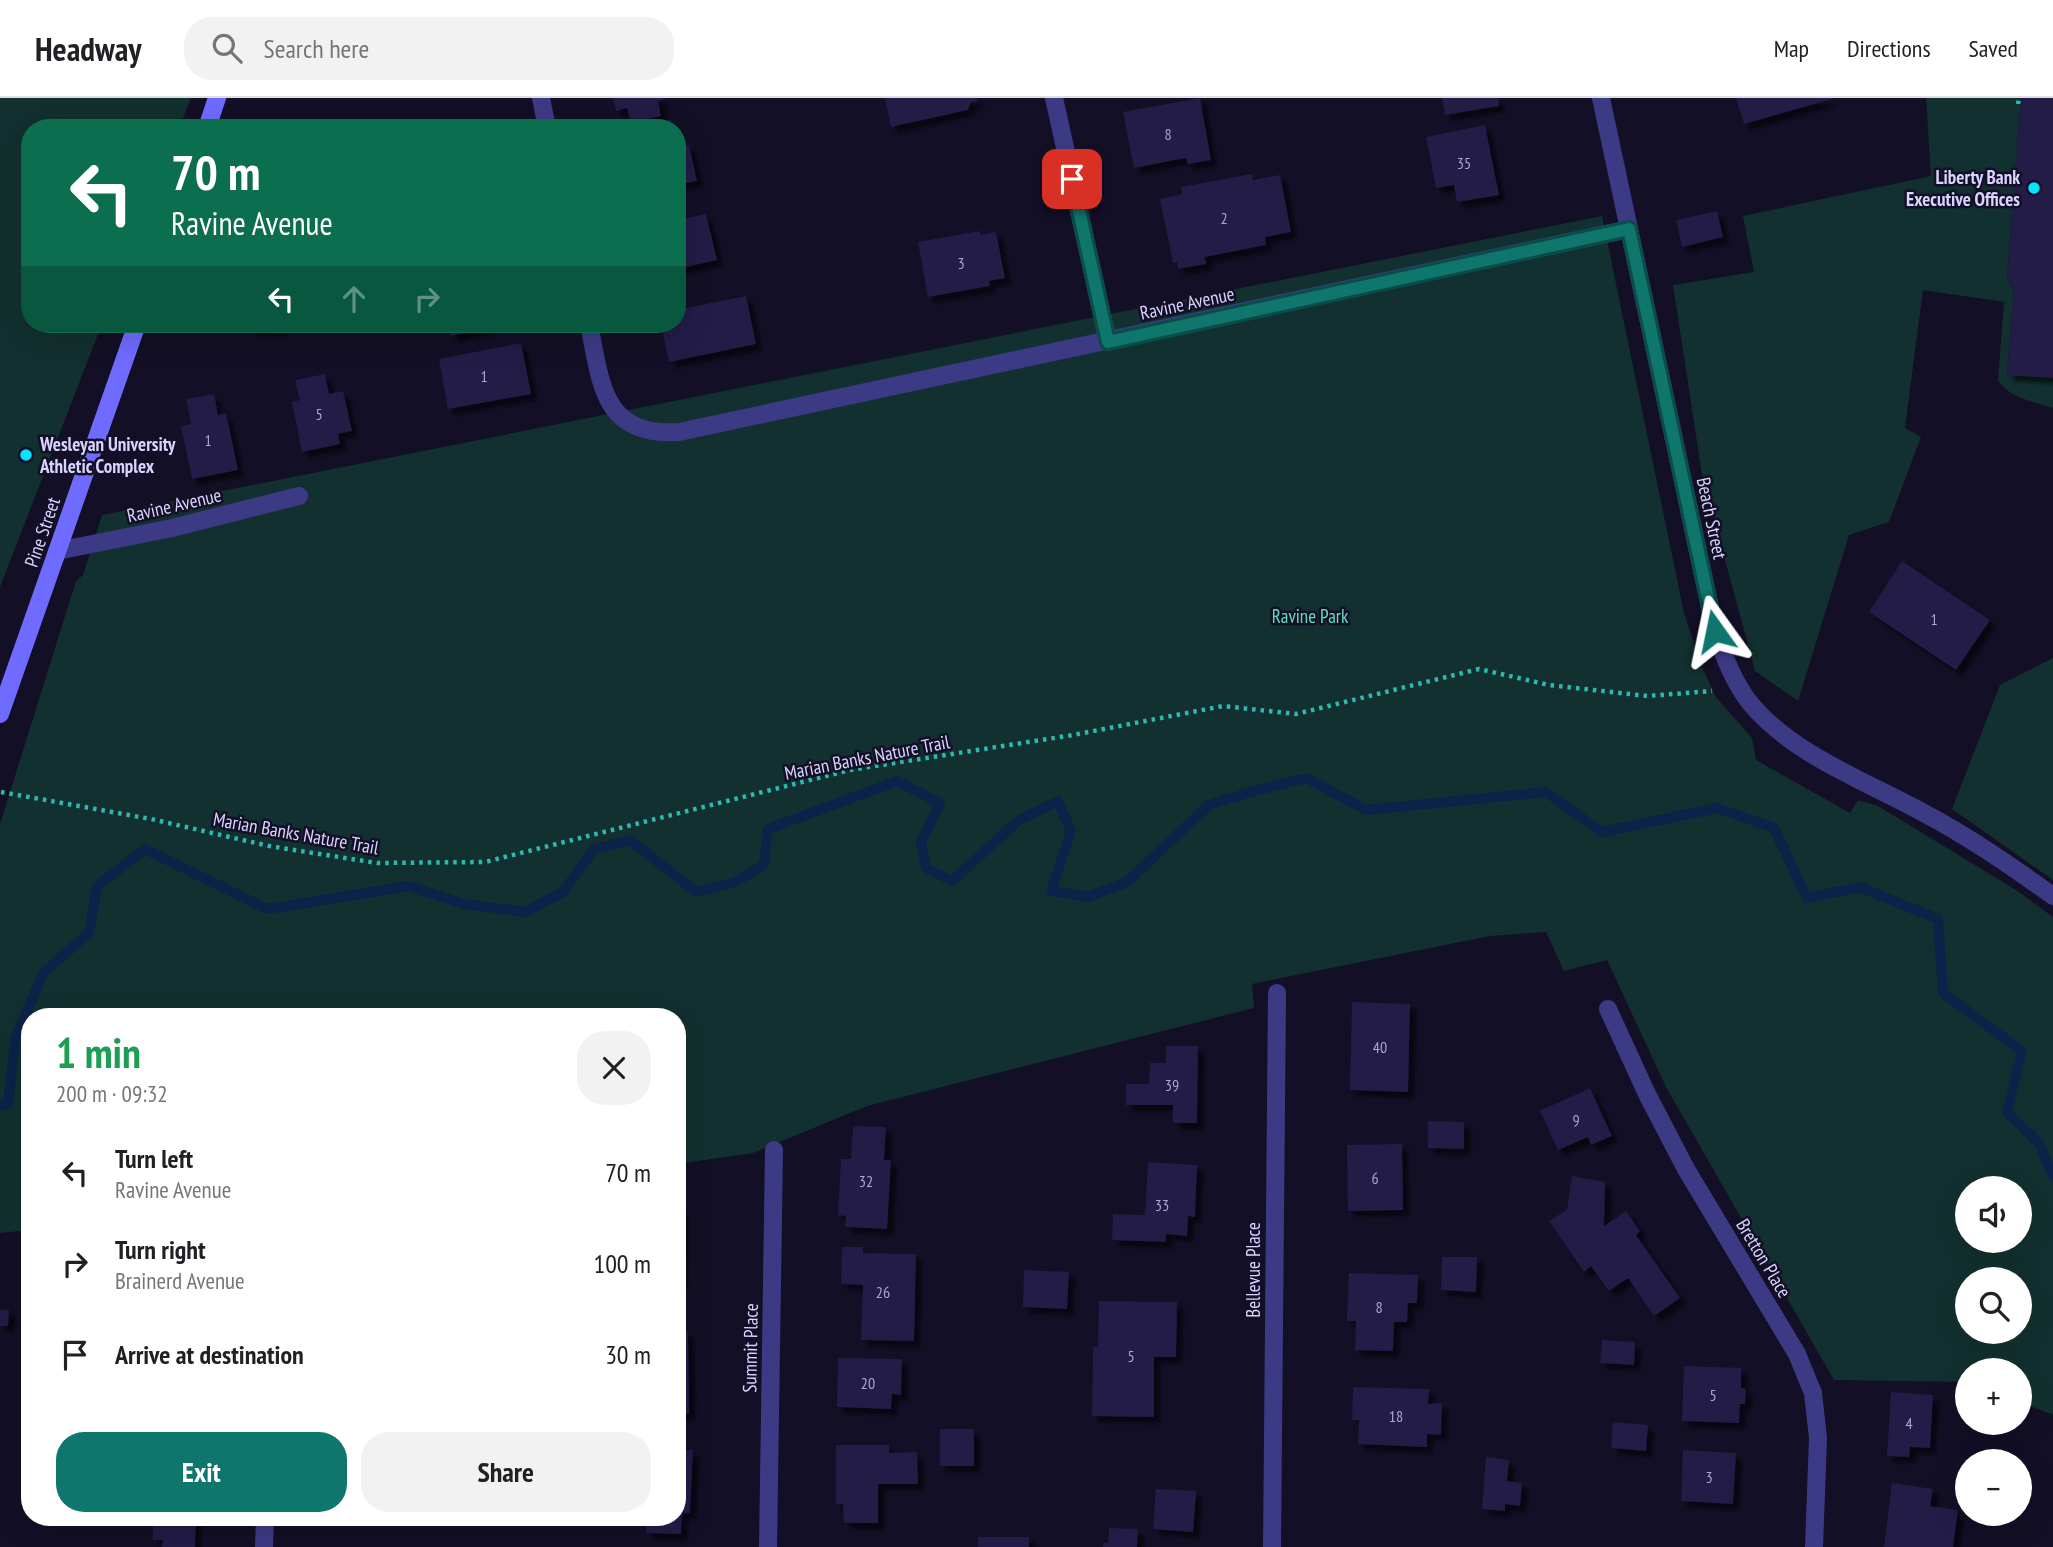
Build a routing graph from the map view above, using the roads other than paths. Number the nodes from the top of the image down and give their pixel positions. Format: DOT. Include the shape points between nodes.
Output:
graph roads {
  1 [pos="217,98"];
  2 [pos="541,98"];
  3 [pos="1054,98"];
  4 [pos="1601,98"];
  5 [pos="209,119"];
  6 [pos="545,119"];
  7 [pos="1629,229"];
  8 [pos="134,333"];
  9 [pos="591,333"];
  10 [pos="1108,342"];
  11 [pos="299,496"];
  12 [pos="57,551"];
  13 [pos="0,714"];
  14 [pos="2053,896"];
  15 [pos="1277,993"];
  16 [pos="1608,1009"];
  17 [pos="774,1150"];
  18 [pos="265,1526"];
  19 [pos="264,1547"];
  20 [pos="768,1547"];
  21 [pos="1272,1547"];
  22 [pos="1814,1547"];
  1 -- 5 [label="street"];
  2 -- 6 [label="street"];
  3 -- 10 [label="street"];
  4 -- 7 [label="street, Beach Street"];
  7 -- 10 [label="street, Ravine Avenue"];
  7 -- 14 [label="street, Beach Street" via="1715,631 1749,702 1776,729 1807,750 2000,858"];
  8 -- 12 [label="street, Pine Street"];
  9 -- 10 [label="street, Ravine Avenue" via="601,383 611,406 631,426 656,433 679,432"];
  11 -- 12 [label="street, Ravine Avenue"];
  12 -- 13 [label="street, Pine Street"];
  15 -- 21 [label="street, Bellevue Place"];
  16 -- 22 [label="street, Bretton Place" via="1686,1169 1797,1354 1813,1392 1818,1438"];
  17 -- 20 [label="street, Summit Place"];
  18 -- 19 [label="street"];
}
